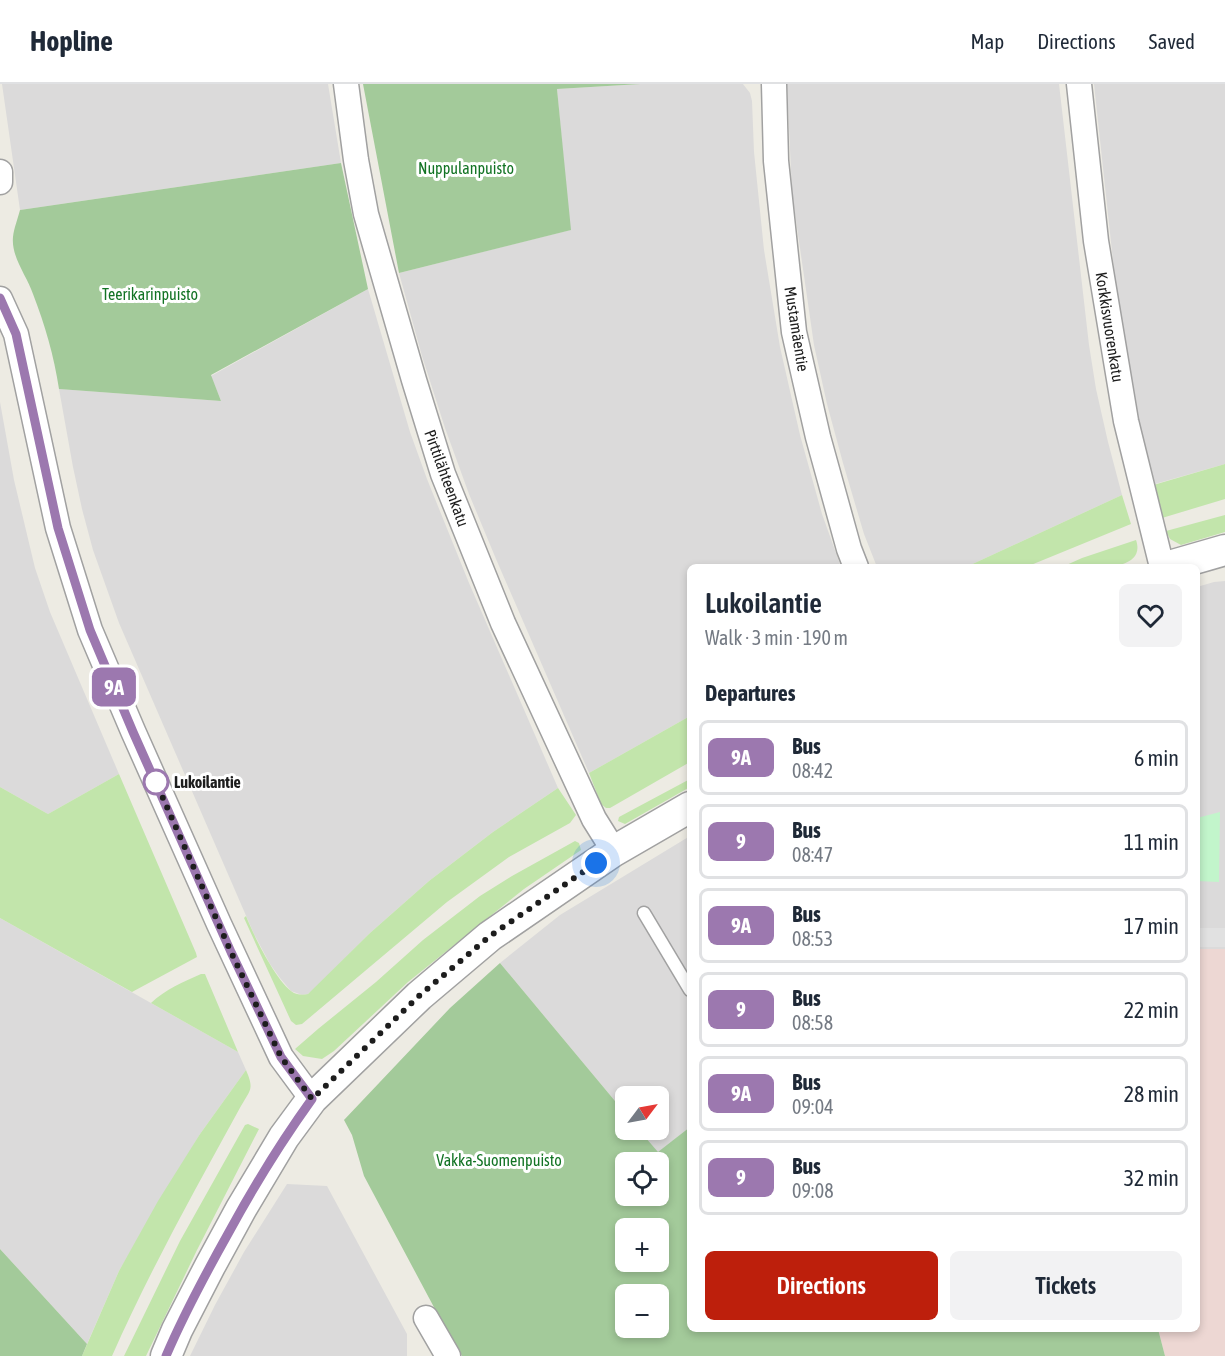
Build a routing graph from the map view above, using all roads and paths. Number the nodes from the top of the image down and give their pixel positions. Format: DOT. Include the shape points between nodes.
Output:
graph roads {
  1 [pos="346,84"];
  2 [pos="774,84"];
  3 [pos="1079,84"];
  4 [pos="0,172"];
  5 [pos="0,182"];
  6 [pos="0,298"];
  7 [pos="1225,550"];
  8 [pos="855,564"];
  9 [pos="1163,564"];
  10 [pos="1175,564"];
  11 [pos="687,809"];
  12 [pos="614,850"];
  13 [pos="644,913"];
  14 [pos="687,985"];
  15 [pos="312,1099"];
  16 [pos="426,1318"];
  17 [pos="166,1356"];
  18 [pos="448,1356"];
  1 -- 12 [label="street, Pirttilähteenkatu" via="366,214 443,474 503,623 594,819"];
  2 -- 8 [label="street, Mustamäentie" via="776,160 794,332 818,437"];
  3 -- 9 [label="street, Korkkisvuorenkatu" via="1096,241 1126,421"];
  4 -- 5 [label="street"];
  6 -- 15 [label="street" via="16,334 58,528 90,630 231,952 281,1057"];
  7 -- 10 [label="street"];
  11 -- 12 [label="street"];
  12 -- 15 [label="street" via="490,936 419,996"];
  13 -- 14 [label="lane"];
  15 -- 17 [label="street" via="241,1209"];
  16 -- 18 [label="street"];
}
